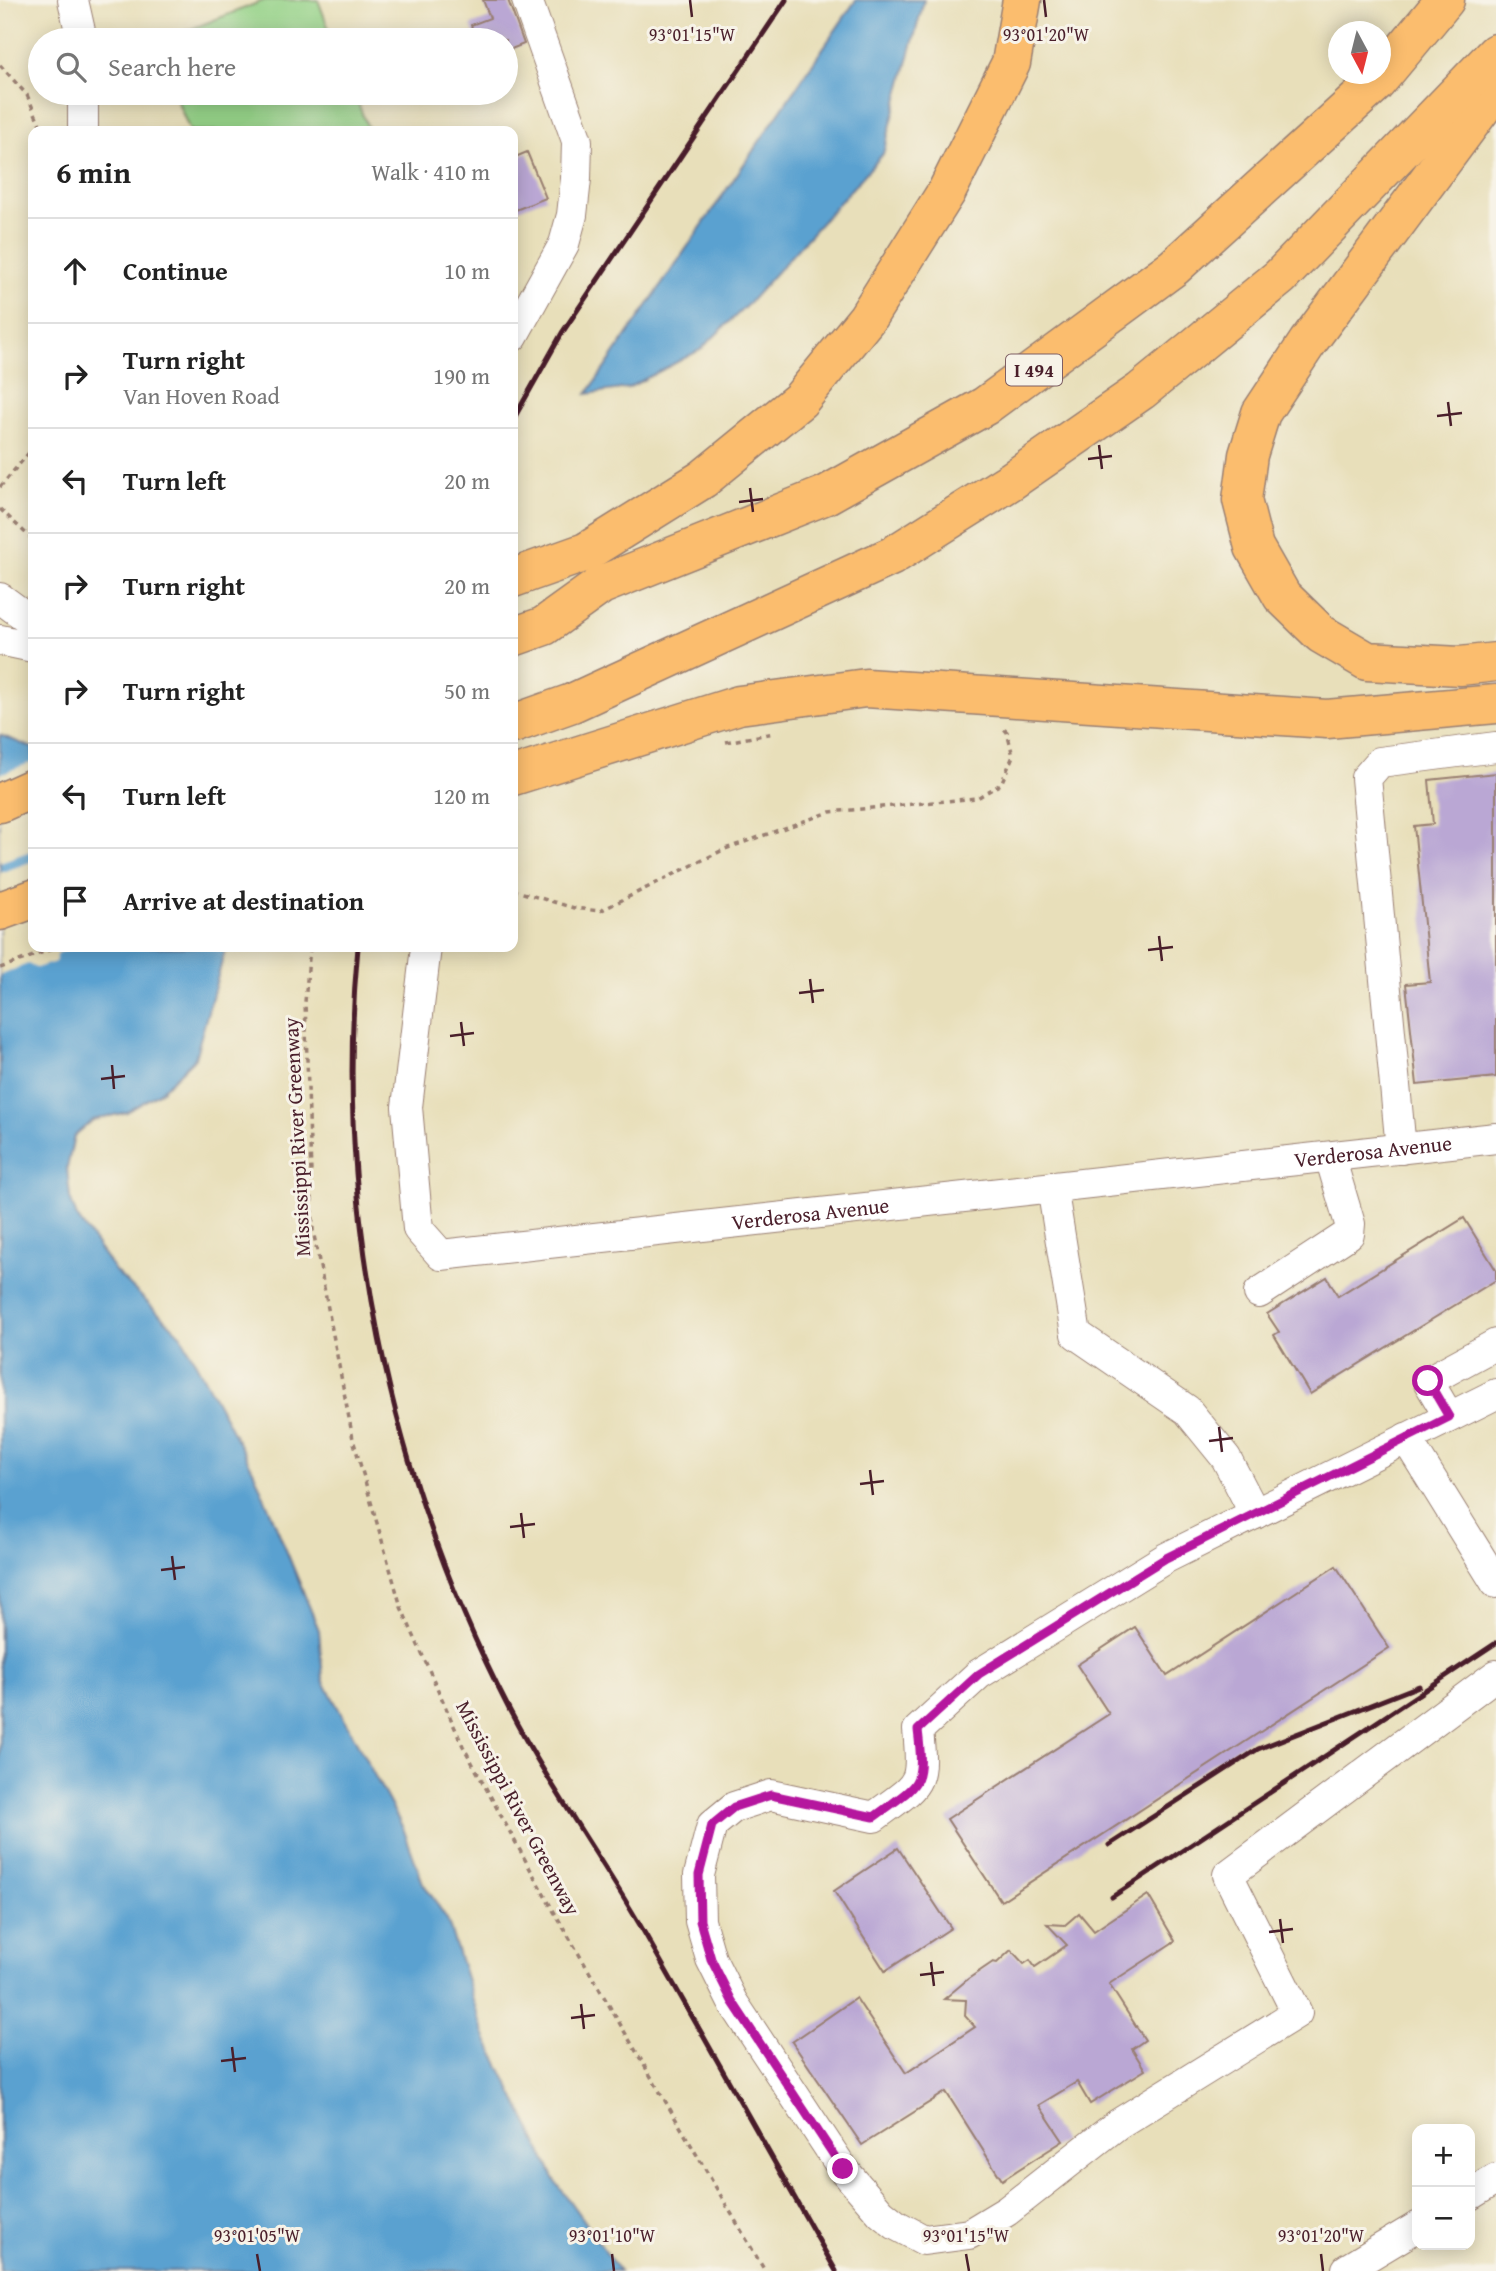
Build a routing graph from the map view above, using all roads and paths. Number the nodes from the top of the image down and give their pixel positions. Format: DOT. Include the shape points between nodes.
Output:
graph roads {
  1 [pos="73,0"];
  2 [pos="527,0"];
  3 [pos="1022,0"];
  4 [pos="1445,0"];
  5 [pos="79,28"];
  6 [pos="1496,53"];
  7 [pos="0,65"];
  8 [pos="1496,89"];
  9 [pos="28,97"];
  10 [pos="31,105"];
  11 [pos="83,105"];
  12 [pos="41,126"];
  13 [pos="83,126"];
  14 [pos="518,327"];
  15 [pos="28,454"];
  16 [pos="0,487"];
  17 [pos="0,509"];
  18 [pos="28,535"];
  19 [pos="518,575"];
  20 [pos="0,598"];
  21 [pos="28,618"];
  22 [pos="528,632"];
  23 [pos="0,640"];
  24 [pos="28,646"];
  25 [pos="1496,662"];
  26 [pos="1496,704"];
  27 [pos="518,722"];
  28 [pos="997,723"];
  29 [pos="782,731"];
  30 [pos="716,744"];
  31 [pos="1496,747"];
  32 [pos="518,775"];
  33 [pos="28,790"];
  34 [pos="0,803"];
  35 [pos="28,813"];
  36 [pos="0,823"];
  37 [pos="518,891"];
  38 [pos="28,901"];
  39 [pos="0,911"];
  40 [pos="28,919"];
  41 [pos="0,927"];
  42 [pos="44,952"];
  43 [pos="310,952"];
  44 [pos="425,952"];
  45 [pos="0,968"];
  46 [pos="1496,1138"];
  47 [pos="1401,1149"];
  48 [pos="1330,1157"];
  49 [pos="1052,1187"];
  50 [pos="1259,1293"];
  51 [pos="1496,1344"];
  52 [pos="1496,1394"];
  53 [pos="1449,1417"];
  54 [pos="1406,1438"];
  55 [pos="1255,1514"];
  56 [pos="1496,1583"];
  57 [pos="1496,1675"];
  58 [pos="1496,2179"];
  59 [pos="1475,2192"];
  60 [pos="1412,2230"];
  61 [pos="1348,2269"];
  62 [pos="765,2271"];
  1 -- 5 [label="street"];
  2 -- 14 [label="street" via="577,141 576,179 564,244"];
  3 -- 19 [label="highway" via="1011,63 947,191 867,318 800,400 703,479 586,552"];
  4 -- 22 [label="highway, I 494" via="1376,83 1174,267 985,406 826,495 601,585"];
  6 -- 27 [label="highway" via="1280,277 1141,391 1011,481 892,556 572,703"];
  7 -- 9 [label="path"];
  8 -- 25 [label="highway" via="1308,342 1261,413 1248,455 1242,500 1254,547 1282,596 1321,634 1367,661 1460,666"];
  10 -- 12 [label="path"];
  11 -- 13 [label="street"];
  15 -- 16 [label="path"];
  17 -- 18 [label="path"];
  20 -- 21 [label="street"];
  23 -- 24 [label="street"];
  26 -- 32 [label="highway" via="1327,719 866,688 739,705"];
  28 -- 37 [label="path" via="1007,732 1013,756 1000,784 977,798 830,812 725,849 600,911"];
  29 -- 30 [label="path"];
  31 -- 47 [label="street" via="1380,762 1366,778"];
  33 -- 34 [label="highway"];
  35 -- 36 [label="highway"];
  38 -- 39 [label="highway"];
  40 -- 41 [label="highway"];
  42 -- 45 [label="path"];
  43 -- 62 [label="path, Mississippi River Greenway" via="305,1002 313,1230 353,1439 401,1606 463,1746 546,1898"];
  44 -- 49 [label="street, Verderosa Avenue" via="407,1107 418,1229 441,1255"];
  46 -- 47 [label="street, Verderosa Avenue"];
  47 -- 48 [label="street, Verderosa Avenue"];
  48 -- 49 [label="street, Verderosa Avenue"];
  48 -- 50 [label="street" via="1349,1234"];
  49 -- 55 [label="street" via="1076,1334 1187,1410 1226,1458"];
  51 -- 53 [label="street" via="1428,1381"];
  52 -- 53 [label="street"];
  53 -- 54 [label="street"];
  54 -- 55 [label="street"];
  54 -- 56 [label="street"];
  55 -- 57 [label="street" via="1166,1558 979,1674 918,1730 922,1768 918,1784 874,1817 771,1795 734,1807 712,1825 699,1875 700,1921 711,1959 732,2001 843,2169 896,2225 924,2240 969,2234 1007,2211 1118,2124 1297,2012 1228,1875"];
  58 -- 59 [label="street"];
  60 -- 61 [label="street"];
}
